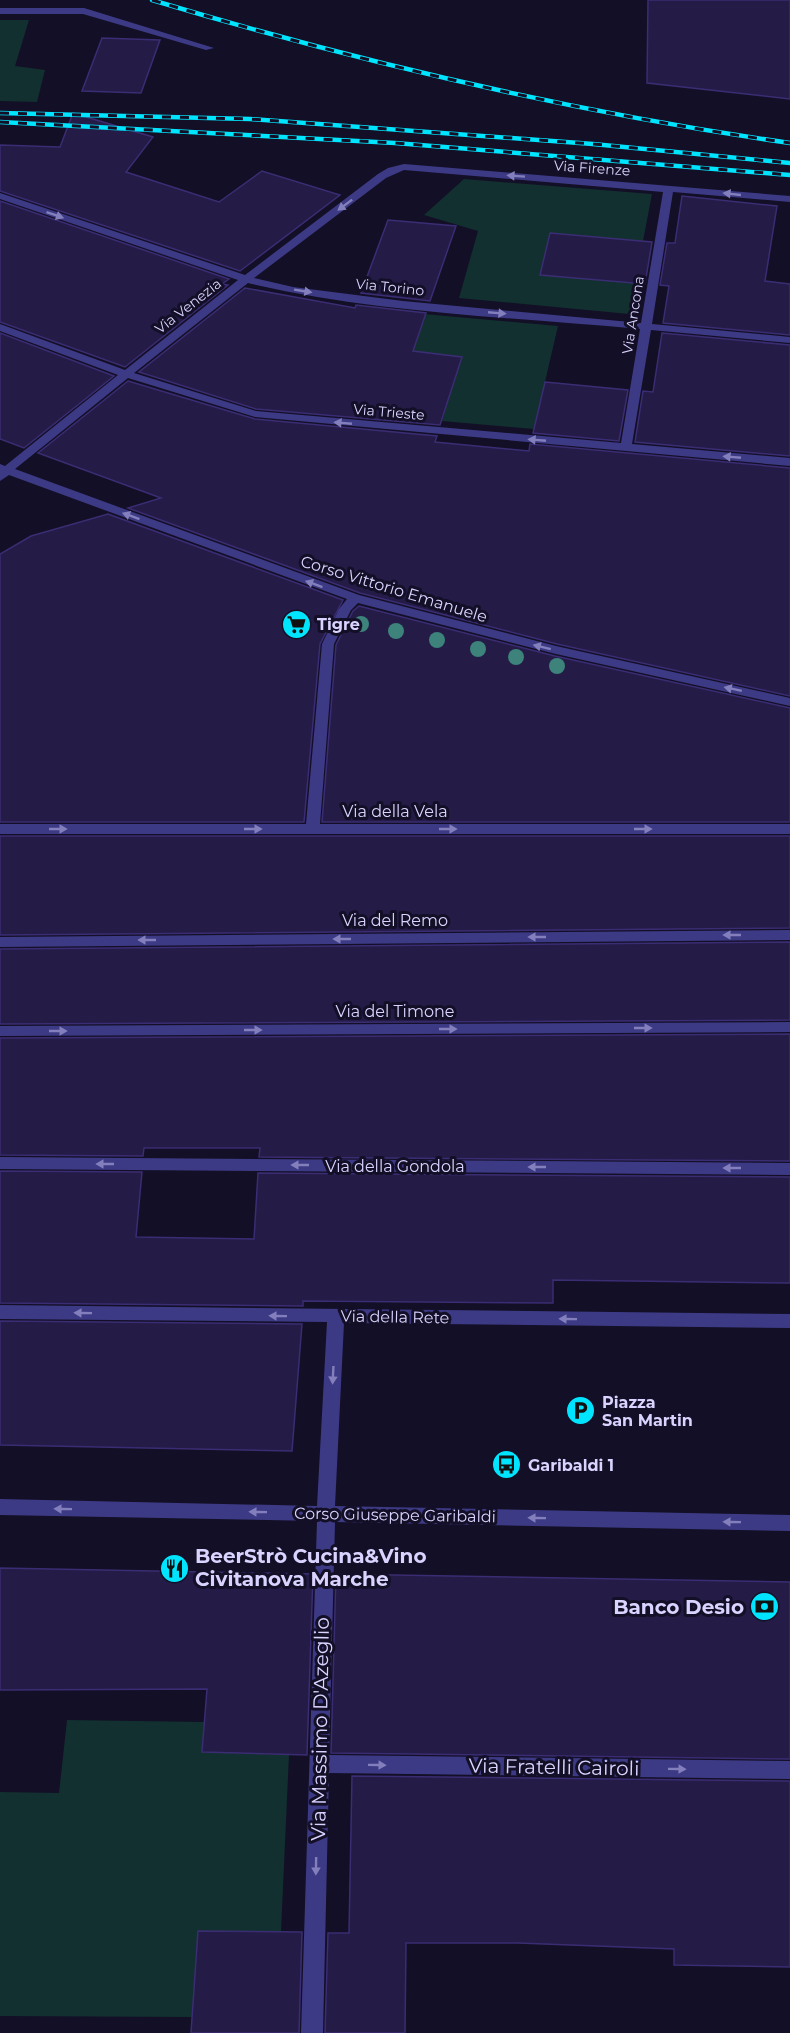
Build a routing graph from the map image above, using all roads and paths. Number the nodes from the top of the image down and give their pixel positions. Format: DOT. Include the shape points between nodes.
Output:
graph roads {
  1 [pos="0,11"];
  2 [pos="209,48"];
  3 [pos="392,170"];
  4 [pos="669,188"];
  5 [pos="0,196"];
  6 [pos="790,199"];
  7 [pos="246,279"];
  8 [pos="0,327"];
  9 [pos="646,327"];
  10 [pos="790,340"];
  11 [pos="126,374"];
  12 [pos="626,448"];
  13 [pos="790,462"];
  14 [pos="2,472"];
  15 [pos="355,598"];
  16 [pos="790,702"];
  17 [pos="0,829"];
  18 [pos="313,829"];
  19 [pos="790,829"];
  20 [pos="790,935"];
  21 [pos="0,942"];
  22 [pos="790,1027"];
  23 [pos="0,1031"];
  24 [pos="0,1163"];
  25 [pos="790,1168"];
  26 [pos="0,1312"];
  27 [pos="336,1316"];
  28 [pos="790,1321"];
  29 [pos="0,1508"];
  30 [pos="326,1514"];
  31 [pos="790,1523"];
  32 [pos="319,1764"];
  33 [pos="790,1770"];
  34 [pos="312,2033"];
  1 -- 2 [label="street" via="84,11"];
  4 -- 3 [label="street, Via Firenze, one-way" via="404,167"];
  3 -- 7 [label="street, Via Venezia, one-way"];
  6 -- 4 [label="street, Via Firenze, one-way"];
  4 -- 9 [label="street, Via Ancona"];
  5 -- 7 [label="street, Via Torino, one-way"];
  7 -- 9 [label="street, Via Torino, one-way" via="343,297"];
  7 -- 11 [label="street, Via Venezia"];
  8 -- 11 [label="street, Via Trieste"];
  9 -- 10 [label="street, Via Torino"];
  9 -- 12 [label="street, Via Ancona"];
  12 -- 11 [label="street, Via Trieste, one-way" via="270,417"];
  11 -- 14 [label="street, Via Venezia"];
  13 -- 12 [label="street, Via Trieste, one-way"];
  15 -- 14 [label="street, Corso Vittorio Emanuele, one-way"];
  16 -- 15 [label="street, Corso Vittorio Emanuele, one-way" via="556,650"];
  15 -- 18 [label="street" via="345,609 328,644"];
  17 -- 18 [label="street, Via della Vela, one-way"];
  18 -- 19 [label="street, Via della Vela, one-way"];
  20 -- 21 [label="street, Via del Remo, one-way"];
  23 -- 22 [label="street, Via del Timone, one-way"];
  25 -- 24 [label="street, Via della Gondola, one-way"];
  27 -- 26 [label="street, Via della Rete, one-way"];
  28 -- 27 [label="street, Via della Rete, one-way"];
  27 -- 30 [label="street, Via Massimo D'Azeglio, one-way"];
  30 -- 29 [label="street, Corso Giuseppe Garibaldi, one-way"];
  31 -- 30 [label="street, Corso Giuseppe Garibaldi, one-way"];
  30 -- 32 [label="street, Via Massimo D'Azeglio"];
  32 -- 33 [label="street, Via Fratelli Cairoli, one-way"];
  32 -- 34 [label="street, Via Massimo D'Azeglio, one-way"];
}
